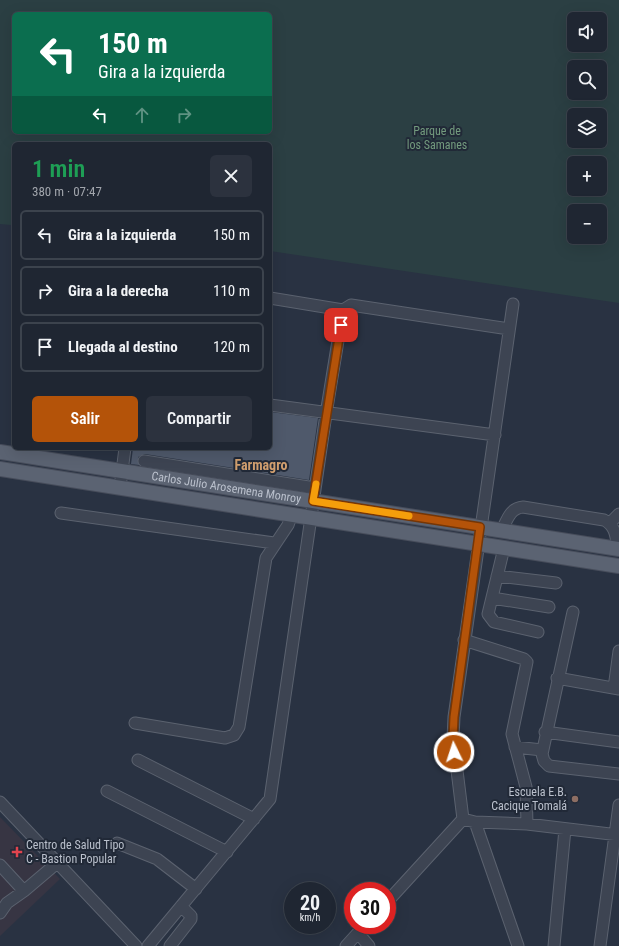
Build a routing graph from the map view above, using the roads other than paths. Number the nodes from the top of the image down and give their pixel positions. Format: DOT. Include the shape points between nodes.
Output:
graph roads {
  1 [pos="272,298"];
  2 [pos="513,304"];
  3 [pos="343,310"];
  4 [pos="509,329"];
  5 [pos="272,405"];
  6 [pos="326,414"];
  7 [pos="495,435"];
  8 [pos="125,450"];
  9 [pos="0,452"];
  10 [pos="144,461"];
  11 [pos="0,469"];
  12 [pos="122,471"];
  13 [pos="120,487"];
  14 [pos="314,495"];
  15 [pos="61,513"];
  16 [pos="292,514"];
  17 [pos="619,514"];
  18 [pos="311,517"];
  19 [pos="610,523"];
  20 [pos="480,527"];
  21 [pos="502,530"];
  22 [pos="274,543"];
  23 [pos="478,544"];
  24 [pos="504,548"];
  25 [pos="619,549"];
  26 [pos="619,566"];
  27 [pos="497,576"];
  28 [pos="556,583"];
  29 [pos="492,598"];
  30 [pos="549,607"];
  31 [pos="573,612"];
  32 [pos="538,632"];
  33 [pos="464,640"];
  34 [pos="619,650"];
  35 [pos="557,678"];
  36 [pos="616,689"];
  37 [pos="135,723"];
  38 [pos="545,732"];
  39 [pos="619,742"];
  40 [pos="515,747"];
  41 [pos="542,750"];
  42 [pos="138,760"];
  43 [pos="619,774"];
  44 [pos="107,791"];
  45 [pos="0,802"];
  46 [pos="619,805"];
  47 [pos="254,819"];
  48 [pos="463,819"];
  49 [pos="475,822"];
  50 [pos="528,824"];
  51 [pos="565,829"];
  52 [pos="618,835"];
  53 [pos="117,843"];
  54 [pos="227,852"];
  55 [pos="56,863"];
  56 [pos="0,865"];
  57 [pos="196,890"];
  58 [pos="24,891"];
  59 [pos="396,892"];
  60 [pos="181,906"];
  61 [pos="0,913"];
  62 [pos="357,934"];
  63 [pos="364,934"];
  64 [pos="132,945"];
  65 [pos="148,946"];
  66 [pos="170,946"];
  67 [pos="346,946"];
  68 [pos="369,946"];
  69 [pos="518,946"];
  70 [pos="554,946"];
  71 [pos="600,946"];
  1 -- 3 [label="street"];
  2 -- 4 [label="street"];
  3 -- 4 [label="street" via="351,306"];
  3 -- 6 [label="street"];
  4 -- 7 [label="street"];
  5 -- 6 [label="street"];
  6 -- 7 [label="street"];
  6 -- 14 [label="street"];
  7 -- 20 [label="street"];
  8 -- 12 [label="street"];
  9 -- 12 [label="main road, Carlos Julio Arosemena Monroy"];
  10 -- 14 [label="street"];
  11 -- 13 [label="main road, Carlos Julio Arosemena Monroy"];
  12 -- 13 [label="street"];
  12 -- 14 [label="main road, Carlos Julio Arosemena Monroy"];
  13 -- 16 [label="main road, Carlos Julio Arosemena Monroy"];
  14 -- 18 [label="street"];
  14 -- 20 [label="main road, Carlos Julio Arosemena Monroy"];
  15 -- 22 [label="street"];
  16 -- 18 [label="main road, Carlos Julio Arosemena Monroy"];
  16 -- 22 [label="street" via="288,525"];
  17 -- 19 [label="street"];
  18 -- 23 [label="main road, Carlos Julio Arosemena Monroy"];
  18 -- 47 [label="street" via="270,799"];
  19 -- 21 [label="street" via="517,507 512,511"];
  19 -- 25 [label="street" via="614,528"];
  20 -- 21 [label="main road, Carlos Julio Arosemena Monroy"];
  20 -- 23 [label="street"];
  21 -- 25 [label="main road, Carlos Julio Arosemena Monroy"];
  22 -- 37 [label="street" via="266,558 239,727 234,735 225,738"];
  23 -- 24 [label="main road, Carlos Julio Arosemena Monroy"];
  23 -- 33 [label="street"];
  24 -- 26 [label="main road, Carlos Julio Arosemena Monroy"];
  24 -- 27 [label="street"];
  27 -- 28 [label="street"];
  27 -- 29 [label="street"];
  29 -- 30 [label="street"];
  29 -- 32 [label="street" via="488,614 494,622"];
  31 -- 35 [label="street"];
  33 -- 40 [label="street" via="526,660 512,734"];
  33 -- 48 [label="street" via="453,738"];
  34 -- 36 [label="street"];
  35 -- 36 [label="street"];
  35 -- 38 [label="street"];
  38 -- 39 [label="street"];
  38 -- 41 [label="street"];
  40 -- 41 [label="street"];
  40 -- 50 [label="street" via="526,787"];
  41 -- 43 [label="street" via="544,761 550,766"];
  42 -- 47 [label="street"];
  44 -- 54 [label="street"];
  45 -- 55 [label="street"];
  46 -- 52 [label="street"];
  47 -- 54 [label="street"];
  48 -- 49 [label="street"];
  48 -- 59 [label="street"];
  49 -- 50 [label="street"];
  49 -- 69 [label="street"];
  50 -- 51 [label="street"];
  51 -- 52 [label="street"];
  51 -- 70 [label="street"];
  52 -- 71 [label="street"];
  53 -- 57 [label="street" via="157,859"];
  54 -- 57 [label="street"];
  55 -- 58 [label="street"];
  55 -- 64 [label="street"];
  56 -- 58 [label="street"];
  57 -- 60 [label="street"];
  58 -- 61 [label="street" via="7,903"];
  60 -- 65 [label="street"];
  60 -- 66 [label="street" via="191,919"];
  62 -- 67 [label="street"];
  63 -- 68 [label="street"];
}
